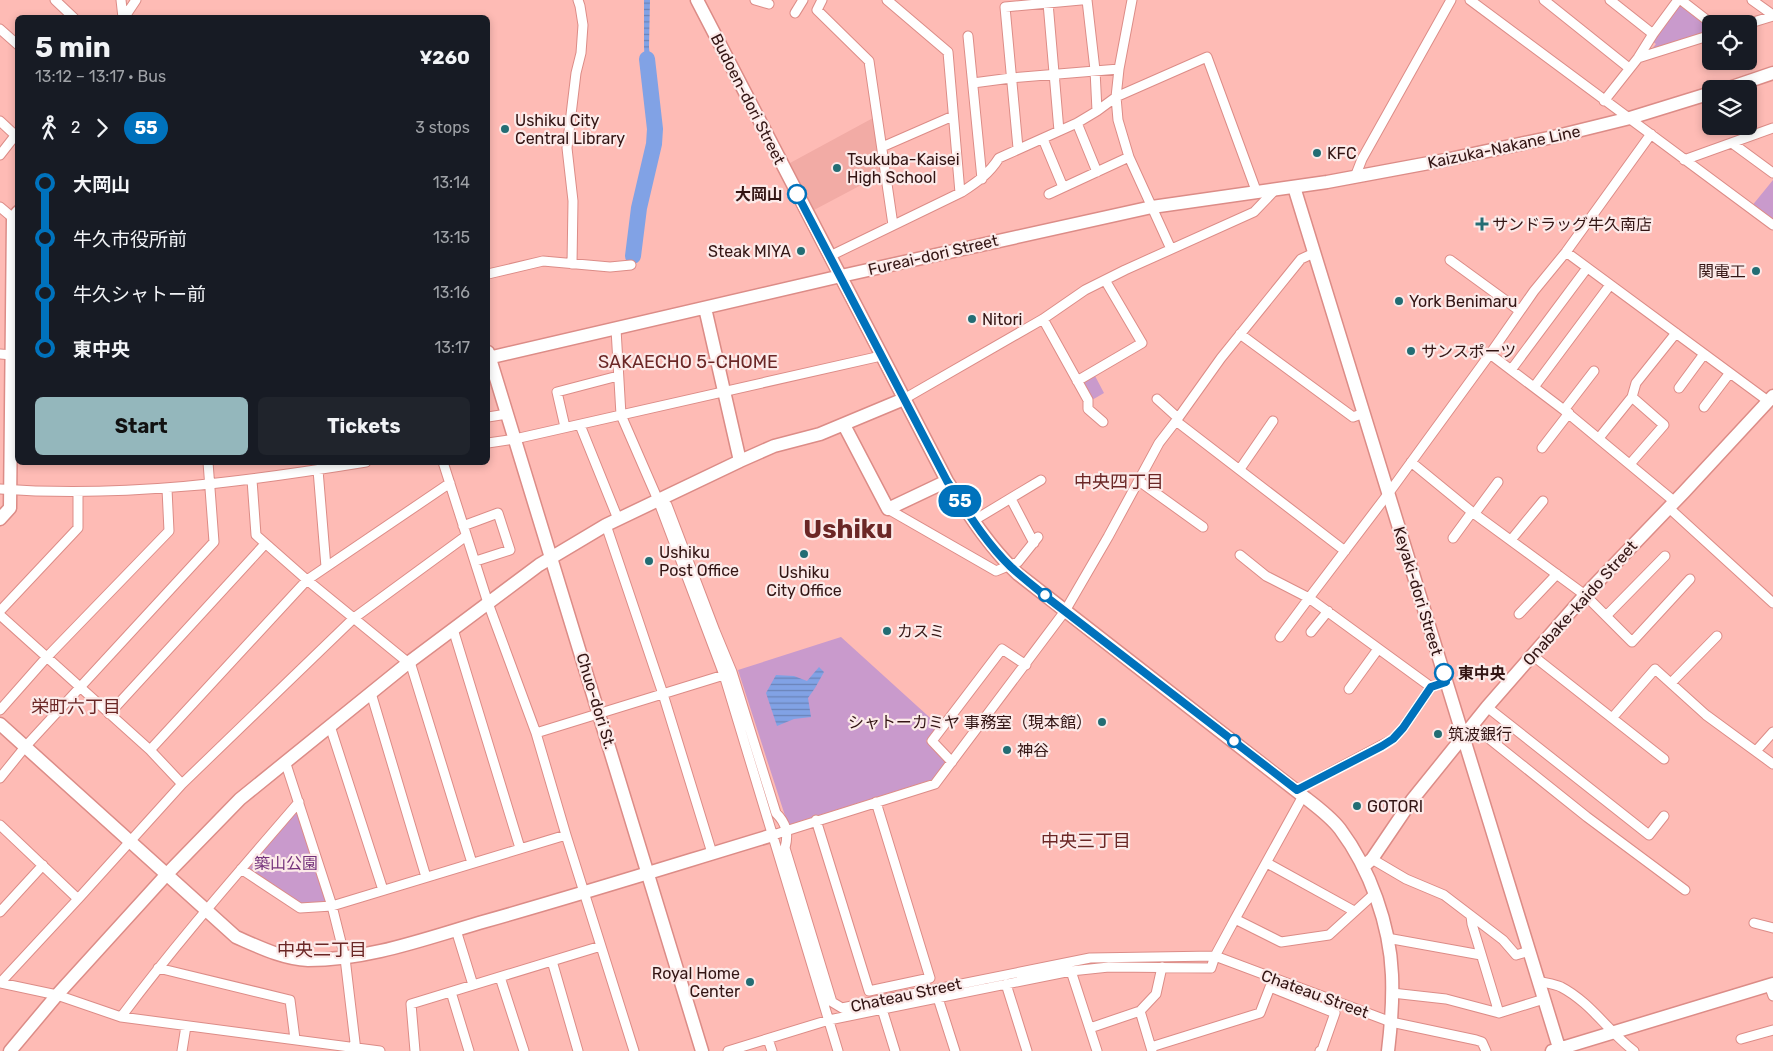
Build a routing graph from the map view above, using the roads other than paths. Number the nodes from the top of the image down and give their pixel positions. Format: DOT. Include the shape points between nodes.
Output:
graph roads {
  1 [pos="55,0"];
  2 [pos="121,0"];
  3 [pos="136,0"];
  4 [pos="578,0"];
  5 [pos="755,0"];
  6 [pos="803,0"];
  7 [pos="822,0"];
  8 [pos="887,0"];
  9 [pos="1081,0"];
  10 [pos="1087,0"];
  11 [pos="1132,0"];
  12 [pos="1450,0"];
  13 [pos="1470,0"];
  14 [pos="1544,0"];
  15 [pos="1610,0"];
  16 [pos="1680,0"];
  17 [pos="1752,0"];
  18 [pos="702,3"];
  19 [pos="1048,3"];
  20 [pos="769,4"];
  21 [pos="795,13"];
  22 [pos="71,15"];
  23 [pos="124,15"];
  24 [pos="126,15"];
  25 [pos="1702,16"];
  26 [pos="1773,16"];
  27 [pos="1757,21"];
  28 [pos="0,29"];
  29 [pos="1653,34"];
  30 [pos="968,36"];
  31 [pos="1702,38"];
  32 [pos="15,42"];
  33 [pos="1638,58"];
  34 [pos="1629,68"];
  35 [pos="1119,69"];
  36 [pos="1095,70"];
  37 [pos="1773,73"];
  38 [pos="1055,74"];
  39 [pos="1011,78"];
  40 [pos="1752,80"];
  41 [pos="973,83"];
  42 [pos="1116,96"];
  43 [pos="1702,96"];
  44 [pos="1604,101"];
  45 [pos="1097,111"];
  46 [pos="953,116"];
  47 [pos="1630,118"];
  48 [pos="0,122"];
  49 [pos="1077,123"];
  50 [pos="1773,128"];
  51 [pos="1059,131"];
  52 [pos="15,133"];
  53 [pos="1651,134"];
  54 [pos="15,135"];
  55 [pos="1043,139"];
  56 [pos="1732,143"];
  57 [pos="882,147"];
  58 [pos="1018,148"];
  59 [pos="0,155"];
  60 [pos="1129,157"];
  61 [pos="1684,160"];
  62 [pos="1097,172"];
  63 [pos="1773,173"];
  64 [pos="1355,177"];
  65 [pos="982,179"];
  66 [pos="1063,187"];
  67 [pos="1294,188"];
  68 [pos="1275,190"];
  69 [pos="1257,192"];
  70 [pos="960,193"];
  71 [pos="1049,194"];
  72 [pos="0,207"];
  73 [pos="1152,207"];
  74 [pos="15,215"];
  75 [pos="894,225"];
  76 [pos="1773,225"];
  77 [pos="1171,249"];
  78 [pos="1566,252"];
  79 [pos="1314,253"];
  80 [pos="830,256"];
  81 [pos="1450,260"];
  82 [pos="572,264"];
  83 [pos="631,265"];
  84 [pos="1588,268"];
  85 [pos="490,274"];
  86 [pos="840,276"];
  87 [pos="1105,280"];
  88 [pos="1610,284"];
  89 [pos="704,308"];
  90 [pos="1520,311"];
  91 [pos="1043,319"];
  92 [pos="15,328"];
  93 [pos="616,329"];
  94 [pos="1676,333"];
  95 [pos="1240,334"];
  96 [pos="6,354"];
  97 [pos="1490,354"];
  98 [pos="1704,354"];
  99 [pos="490,356"];
  100 [pos="882,356"];
  101 [pos="490,362"];
  102 [pos="1511,370"];
  103 [pos="15,371"];
  104 [pos="1594,371"];
  105 [pos="1729,374"];
  106 [pos="618,376"];
  107 [pos="1077,380"];
  108 [pos="1534,387"];
  109 [pos="1679,388"];
  110 [pos="724,392"];
  111 [pos="1632,397"];
  112 [pos="1772,398"];
  113 [pos="904,399"];
  114 [pos="1157,399"];
  115 [pos="1704,407"];
  116 [pos="1567,412"];
  117 [pos="1364,413"];
  118 [pos="507,414"];
  119 [pos="621,415"];
  120 [pos="490,417"];
  121 [pos="1177,419"];
  122 [pos="10,421"];
  123 [pos="1273,421"];
  124 [pos="1103,422"];
  125 [pos="580,425"];
  126 [pos="844,425"];
  127 [pos="565,428"];
  128 [pos="1599,438"];
  129 [pos="515,439"];
  130 [pos="490,444"];
  131 [pos="1542,448"];
  132 [pos="740,461"];
  133 [pos="1411,462"];
  134 [pos="1630,464"];
  135 [pos="208,465"];
  136 [pos="348,465"];
  137 [pos="444,465"];
  138 [pos="1240,469"];
  139 [pos="318,470"];
  140 [pos="252,480"];
  141 [pos="1041,480"];
  142 [pos="947,481"];
  143 [pos="1139,481"];
  144 [pos="1498,482"];
  145 [pos="450,483"];
  146 [pos="210,485"];
  147 [pos="6,489"];
  148 [pos="167,489"];
  149 [pos="78,492"];
  150 [pos="1388,494"];
  151 [pos="1010,499"];
  152 [pos="1543,501"];
  153 [pos="663,503"];
  154 [pos="1672,505"];
  155 [pos="888,509"];
  156 [pos="1473,513"];
  157 [pos="0,519"];
  158 [pos="618,519"];
  159 [pos="973,521"];
  160 [pos="606,525"];
  161 [pos="463,526"];
  162 [pos="1203,527"];
  163 [pos="466,536"];
  164 [pos="1453,538"];
  165 [pos="1511,540"];
  166 [pos="265,544"];
  167 [pos="1345,551"];
  168 [pos="1240,555"];
  169 [pos="551,556"];
  170 [pos="1665,556"];
  171 [pos="476,561"];
  172 [pos="1010,566"];
  173 [pos="326,567"];
  174 [pos="1557,574"];
  175 [pos="1690,579"];
  176 [pos="307,580"];
  177 [pos="1585,595"];
  178 [pos="1309,598"];
  179 [pos="488,603"];
  180 [pos="1773,603"];
  181 [pos="1065,611"];
  182 [pos="1328,611"];
  183 [pos="0,612"];
  184 [pos="1519,614"];
  185 [pos="0,616"];
  186 [pos="1606,616"];
  187 [pos="354,618"];
  188 [pos="453,629"];
  189 [pos="1312,632"];
  190 [pos="1717,636"];
  191 [pos="1280,637"];
  192 [pos="1378,649"];
  193 [pos="1532,655"];
  194 [pos="46,658"];
  195 [pos="408,663"];
  196 [pos="1026,665"];
  197 [pos="724,674"];
  198 [pos="1446,682"];
  199 [pos="1671,683"];
  200 [pos="1431,687"];
  201 [pos="80,688"];
  202 [pos="1349,689"];
  203 [pos="371,693"];
  204 [pos="663,694"];
  205 [pos="1487,707"];
  206 [pos="0,710"];
  207 [pos="600,713"];
  208 [pos="109,714"];
  209 [pos="1613,717"];
  210 [pos="0,724"];
  211 [pos="1472,725"];
  212 [pos="330,726"];
  213 [pos="1773,732"];
  214 [pos="536,733"];
  215 [pos="1463,736"];
  216 [pos="25,746"];
  217 [pos="150,750"];
  218 [pos="1756,751"];
  219 [pos="1664,759"];
  220 [pos="285,761"];
  221 [pos="952,762"];
  222 [pos="1773,764"];
  223 [pos="0,778"];
  224 [pos="182,784"];
  225 [pos="1300,793"];
  226 [pos="299,802"];
  227 [pos="876,802"];
  228 [pos="1664,816"];
  229 [pos="816,820"];
  230 [pos="1,828"];
  231 [pos="787,830"];
  232 [pos="566,835"];
  233 [pos="773,835"];
  234 [pos="131,840"];
  235 [pos="520,848"];
  236 [pos="712,853"];
  237 [pos="472,863"];
  238 [pos="1267,863"];
  239 [pos="1367,863"];
  240 [pos="43,865"];
  241 [pos="241,869"];
  242 [pos="648,872"];
  243 [pos="167,874"];
  244 [pos="426,877"];
  245 [pos="383,890"];
  246 [pos="1685,890"];
  247 [pos="584,892"];
  248 [pos="1374,894"];
  249 [pos="78,900"];
  250 [pos="332,906"];
  251 [pos="205,910"];
  252 [pos="1354,911"];
  253 [pos="0,912"];
  254 [pos="1471,916"];
  255 [pos="1235,919"];
  256 [pos="1754,923"];
  257 [pos="1773,928"];
  258 [pos="456,930"];
  259 [pos="1387,938"];
  260 [pos="601,946"];
  261 [pos="1529,951"];
  262 [pos="1481,955"];
  263 [pos="1214,956"];
  264 [pos="345,958"];
  265 [pos="552,961"];
  266 [pos="1162,967"];
  267 [pos="158,968"];
  268 [pos="1071,971"];
  269 [pos="500,977"];
  270 [pos="1538,981"];
  271 [pos="0,983"];
  272 [pos="1006,984"];
  273 [pos="473,985"];
  274 [pos="1772,988"];
  275 [pos="451,992"];
  276 [pos="1392,993"];
  277 [pos="57,995"];
  278 [pos="938,998"];
  279 [pos="1544,999"];
  280 [pos="882,1009"];
  281 [pos="1140,1011"];
  282 [pos="1499,1013"];
  283 [pos="121,1017"];
  284 [pos="829,1020"];
  285 [pos="1391,1022"];
  286 [pos="186,1026"];
  287 [pos="1090,1028"];
  288 [pos="1773,1030"];
  289 [pos="1613,1032"];
  290 [pos="296,1039"];
  291 [pos="768,1039"];
  292 [pos="1740,1039"];
  293 [pos="356,1049"];
  294 [pos="1152,1049"];
  295 [pos="1557,1050"];
  296 [pos="10,1051"];
  297 [pos="182,1051"];
  298 [pos="380,1051"];
  299 [pos="415,1051"];
  300 [pos="469,1051"];
  301 [pos="524,1051"];
  302 [pos="578,1051"];
  303 [pos="634,1051"];
  304 [pos="702,1051"];
  305 [pos="728,1051"];
  306 [pos="772,1051"];
  307 [pos="838,1051"];
  308 [pos="895,1051"];
  309 [pos="955,1051"];
  310 [pos="1027,1051"];
  311 [pos="1097,1051"];
  312 [pos="1320,1051"];
  313 [pos="1388,1051"];
  314 [pos="1486,1051"];
  315 [pos="1634,1051"];
  1 -- 22 [label="street"];
  2 -- 23 [label="street"];
  3 -- 24 [label="street"];
  4 -- 82 [label="street" via="583,25 568,148 573,201"];
  5 -- 20 [label="street"];
  6 -- 21 [label="street"];
  7 -- 57 [label="street" via="817,10 869,61"];
  8 -- 46 [label="street" via="948,52"];
  9 -- 19 [label="street"];
  10 -- 36 [label="street"];
  11 -- 35 [label="street"];
  12 -- 64 [label="street"];
  13 -- 44 [label="street"];
  14 -- 34 [label="street"];
  15 -- 29 [label="street"];
  16 -- 25 [label="street"];
  16 -- 29 [label="street"];
  17 -- 26 [label="street"];
  18 -- 80 [label="street, Budoen-dori Street"];
  19 -- 38 [label="street"];
  19 -- 39 [label="street" via="1005,7"];
  26 -- 27 [label="street"];
  28 -- 32 [label="street"];
  29 -- 33 [label="street"];
  30 -- 41 [label="street"];
  31 -- 33 [label="street"];
  33 -- 34 [label="street"];
  34 -- 44 [label="street"];
  35 -- 36 [label="street"];
  35 -- 42 [label="street"];
  36 -- 38 [label="street"];
  36 -- 45 [label="street"];
  37 -- 40 [label="street"];
  38 -- 39 [label="street"];
  38 -- 51 [label="street"];
  39 -- 41 [label="street"];
  39 -- 58 [label="street"];
  41 -- 65 [label="street"];
  42 -- 45 [label="street"];
  42 -- 60 [label="street" via="1118,120"];
  42 -- 69 [label="street" via="1206,57"];
  43 -- 47 [label="street, Kaizuka-Nakane Line"];
  44 -- 47 [label="street"];
  45 -- 49 [label="street"];
  46 -- 57 [label="street"];
  46 -- 70 [label="street"];
  47 -- 53 [label="street"];
  47 -- 64 [label="street, Kaizuka-Nakane Line" via="1533,142"];
  48 -- 52 [label="street"];
  49 -- 51 [label="street"];
  49 -- 62 [label="street"];
  50 -- 56 [label="street"];
  51 -- 55 [label="street"];
  53 -- 61 [label="street"];
  53 -- 78 [label="street"];
  54 -- 59 [label="street"];
  55 -- 58 [label="street"];
  55 -- 66 [label="street"];
  56 -- 61 [label="street"];
  56 -- 63 [label="street"];
  57 -- 75 [label="street"];
  58 -- 65 [label="street" via="999,158"];
  60 -- 62 [label="street"];
  60 -- 73 [label="street"];
  61 -- 76 [label="street"];
  62 -- 66 [label="street"];
  64 -- 67 [label="street, Kaizuka-Nakane Line"];
  65 -- 70 [label="street"];
  66 -- 71 [label="street"];
  67 -- 68 [label="street, Fureai-dori Street"];
  67 -- 79 [label="street, Keyaki-dori Street"];
  68 -- 69 [label="street, Fureai-dori Street"];
  68 -- 77 [label="street" via="1254,212"];
  69 -- 73 [label="street, Fureai-dori Street"];
  70 -- 75 [label="street"];
  72 -- 74 [label="street"];
  73 -- 77 [label="street"];
  73 -- 86 [label="street, Fureai-dori Street"];
  74 -- 92 [label="street"];
  75 -- 80 [label="street"];
  77 -- 87 [label="street"];
  78 -- 84 [label="street"];
  78 -- 90 [label="street"];
  79 -- 95 [label="street" via="1301,259"];
  79 -- 117 [label="street, Keyaki-dori Street"];
  80 -- 86 [label="street, Budoen-dori Street"];
  81 -- 90 [label="street"];
  82 -- 83 [label="street"];
  82 -- 85 [label="street" via="543,261"];
  84 -- 88 [label="street"];
  84 -- 102 [label="street"];
  86 -- 89 [label="street, Fureai-dori Street"];
  86 -- 100 [label="street, Budoen-dori Street"];
  87 -- 91 [label="street"];
  87 -- 107 [label="street" via="1142,343"];
  88 -- 94 [label="street"];
  88 -- 108 [label="street"];
  89 -- 93 [label="street, Fureai-dori Street"];
  89 -- 110 [label="street"];
  90 -- 97 [label="street"];
  91 -- 107 [label="street"];
  91 -- 113 [label="street"];
  92 -- 96 [label="street"];
  93 -- 99 [label="street, Fureai-dori Street"];
  93 -- 106 [label="street"];
  94 -- 98 [label="street"];
  94 -- 111 [label="street" via="1636,383"];
  95 -- 117 [label="street" via="1353,416"];
  95 -- 121 [label="street"];
  96 -- 103 [label="street"];
  97 -- 102 [label="street"];
  97 -- 133 [label="street"];
  98 -- 105 [label="street"];
  98 -- 109 [label="street"];
  100 -- 110 [label="street"];
  100 -- 113 [label="street, Budoen-dori Street"];
  101 -- 118 [label="street, Chuo-dori St."];
  102 -- 108 [label="street"];
  103 -- 122 [label="street"];
  104 -- 116 [label="street"];
  105 -- 112 [label="street"];
  105 -- 115 [label="street"];
  106 -- 119 [label="street"];
  106 -- 127 [label="street" via="557,392"];
  107 -- 124 [label="street" via="1088,400 1088,409"];
  108 -- 116 [label="street"];
  110 -- 119 [label="street"];
  110 -- 132 [label="street"];
  111 -- 128 [label="street"];
  111 -- 134 [label="street" via="1664,425"];
  112 -- 154 [label="street, Onabake-kaido Street"];
  113 -- 126 [label="street"];
  113 -- 142 [label="street, Budoen-dori Street"];
  114 -- 121 [label="street"];
  116 -- 128 [label="street"];
  116 -- 131 [label="street"];
  117 -- 150 [label="street, Keyaki-dori Street"];
  118 -- 120 [label="street"];
  118 -- 129 [label="street, Chuo-dori St."];
  119 -- 125 [label="street"];
  119 -- 153 [label="street"];
  121 -- 138 [label="street"];
  121 -- 143 [label="street" via="1158,443"];
  122 -- 147 [label="street"];
  123 -- 138 [label="street"];
  125 -- 127 [label="street"];
  125 -- 158 [label="street"];
  126 -- 132 [label="street" via="774,446"];
  126 -- 155 [label="street"];
  127 -- 129 [label="street"];
  128 -- 134 [label="street"];
  129 -- 130 [label="street"];
  129 -- 169 [label="street, Chuo-dori St."];
  132 -- 153 [label="street"];
  133 -- 150 [label="street"];
  133 -- 156 [label="street"];
  134 -- 154 [label="street"];
  135 -- 146 [label="street"];
  136 -- 139 [label="street"];
  137 -- 145 [label="street"];
  138 -- 167 [label="street"];
  139 -- 140 [label="street"];
  139 -- 173 [label="street"];
  140 -- 146 [label="street"];
  140 -- 166 [label="street" via="256,535"];
  141 -- 151 [label="street"];
  142 -- 155 [label="street"];
  142 -- 159 [label="street, Budoen-dori Street"];
  143 -- 162 [label="street"];
  143 -- 181 [label="street"];
  144 -- 156 [label="street"];
  145 -- 161 [label="street"];
  145 -- 173 [label="street"];
  146 -- 148 [label="street"];
  146 -- 201 [label="street" via="214,542"];
  147 -- 149 [label="street"];
  147 -- 157 [label="street" via="10,508"];
  148 -- 149 [label="street"];
  148 -- 194 [label="street" via="169,531"];
  149 -- 183 [label="street" via="78,528"];
  150 -- 167 [label="street"];
  150 -- 198 [label="street, Keyaki-dori Street"];
  151 -- 159 [label="street"];
  151 -- 172 [label="street" via="1036,540 1018,562"];
  152 -- 165 [label="street"];
  153 -- 158 [label="street"];
  153 -- 197 [label="street"];
  153 -- 231 [label="street" via="732,672 776,813"];
  154 -- 177 [label="street, Onabake-kaido Street"];
  154 -- 180 [label="street"];
  155 -- 172 [label="street" via="993,570"];
  156 -- 164 [label="street"];
  156 -- 165 [label="street"];
  158 -- 160 [label="street"];
  159 -- 172 [label="street, Budoen-dori Street"];
  160 -- 169 [label="street"];
  160 -- 204 [label="street"];
  161 -- 163 [label="street"];
  161 -- 171 [label="street" via="498,513 510,550"];
  163 -- 171 [label="street"];
  163 -- 187 [label="street"];
  165 -- 174 [label="street"];
  166 -- 176 [label="street"];
  166 -- 208 [label="street"];
  167 -- 178 [label="street"];
  168 -- 178 [label="street" via="1266,576"];
  169 -- 179 [label="street"];
  169 -- 207 [label="street, Chuo-dori St."];
  170 -- 186 [label="street"];
  171 -- 179 [label="street"];
  172 -- 181 [label="street, Budoen-dori Street"];
  173 -- 176 [label="street"];
  174 -- 177 [label="street"];
  174 -- 184 [label="street"];
  175 -- 186 [label="street" via="1632,642"];
  176 -- 187 [label="street"];
  176 -- 217 [label="street"];
  177 -- 186 [label="street"];
  177 -- 193 [label="street, Onabake-kaido Street"];
  178 -- 182 [label="street"];
  178 -- 191 [label="street"];
  179 -- 188 [label="street"];
  179 -- 214 [label="street"];
  181 -- 196 [label="street"];
  181 -- 225 [label="street, Budoen-dori Street"];
  182 -- 189 [label="street"];
  182 -- 192 [label="street"];
  185 -- 194 [label="street"];
  187 -- 195 [label="street"];
  187 -- 224 [label="street"];
  188 -- 195 [label="street"];
  188 -- 235 [label="street"];
  190 -- 199 [label="street"];
  192 -- 200 [label="street"];
  192 -- 202 [label="street"];
  193 -- 205 [label="street, Onabake-kaido Street"];
  193 -- 209 [label="street"];
  194 -- 201 [label="street"];
  194 -- 206 [label="street"];
  195 -- 203 [label="street"];
  195 -- 237 [label="street"];
  196 -- 221 [label="street"];
  196 -- 221 [label="street" via="1002,649 932,741"];
  197 -- 204 [label="street"];
  197 -- 233 [label="street"];
  198 -- 200 [label="street"];
  198 -- 215 [label="street, Keyaki-dori Street"];
  199 -- 209 [label="street" via="1655,669"];
  199 -- 218 [label="street" via="1706,715"];
  200 -- 225 [label="street" via="1393,739"];
  201 -- 208 [label="street"];
  201 -- 216 [label="street"];
  203 -- 212 [label="street"];
  203 -- 244 [label="street"];
  204 -- 207 [label="street"];
  204 -- 236 [label="street"];
  205 -- 211 [label="street, Onabake-kaido Street"];
  205 -- 228 [label="street" via="1648,835"];
  207 -- 214 [label="street"];
  207 -- 242 [label="street, Chuo-dori St."];
  208 -- 217 [label="street"];
  209 -- 219 [label="street"];
  210 -- 216 [label="street"];
  211 -- 215 [label="street, Onabake-kaido Street"];
  211 -- 246 [label="street"];
  212 -- 220 [label="street"];
  212 -- 245 [label="street"];
  213 -- 218 [label="street"];
  214 -- 232 [label="street"];
  215 -- 239 [label="street, Onabake-kaido Street"];
  215 -- 261 [label="street, Keyaki-dori Street"];
  216 -- 223 [label="street"];
  216 -- 234 [label="street"];
  217 -- 224 [label="street"];
  218 -- 222 [label="street"];
  220 -- 226 [label="street"];
  220 -- 243 [label="street" via="240,798"];
  221 -- 227 [label="street" via="935,784"];
  224 -- 234 [label="street"];
  225 -- 238 [label="street"];
  225 -- 239 [label="street, Budoen-dori Street" via="1339,828"];
  226 -- 241 [label="street"];
  226 -- 250 [label="street"];
  227 -- 229 [label="street"];
  227 -- 229 [label="street" via="930,978 869,991"];
  229 -- 231 [label="street"];
  230 -- 240 [label="street"];
  231 -- 233 [label="street"];
  231 -- 263 [label="street, Chateau Street" via="785,848 832,1002 842,1008 1090,958"];
  232 -- 235 [label="street"];
  232 -- 247 [label="street"];
  233 -- 236 [label="street"];
  233 -- 284 [label="street"];
  234 -- 243 [label="street"];
  234 -- 249 [label="street"];
  235 -- 237 [label="street"];
  236 -- 242 [label="street"];
  237 -- 244 [label="street"];
  238 -- 252 [label="street"];
  238 -- 255 [label="street"];
  239 -- 248 [label="street, Budoen-dori Street"];
  239 -- 254 [label="street" via="1444,895"];
  240 -- 249 [label="street"];
  240 -- 253 [label="street"];
  241 -- 250 [label="street" via="300,908"];
  241 -- 251 [label="street"];
  242 -- 247 [label="street"];
  242 -- 304 [label="street, Chuo-dori St."];
  243 -- 251 [label="street"];
  243 -- 277 [label="street"];
  244 -- 245 [label="street"];
  245 -- 250 [label="street"];
  247 -- 258 [label="street"];
  247 -- 260 [label="street"];
  248 -- 252 [label="street"];
  248 -- 259 [label="street, Budoen-dori Street"];
  249 -- 271 [label="street"];
  250 -- 264 [label="street"];
  251 -- 264 [label="street" via="236,937 270,952 306,960"];
  251 -- 267 [label="street"];
  252 -- 255 [label="street" via="1328,935 1281,942"];
  254 -- 261 [label="street" via="1503,940 1516,955"];
  254 -- 262 [label="street"];
  255 -- 263 [label="street"];
  256 -- 257 [label="street"];
  258 -- 264 [label="street"];
  258 -- 273 [label="street"];
  259 -- 262 [label="street"];
  259 -- 276 [label="street, Budoen-dori Street"];
  260 -- 265 [label="street"];
  260 -- 303 [label="street"];
  261 -- 270 [label="street, Keyaki-dori Street"];
  262 -- 282 [label="street"];
  263 -- 266 [label="street" via="1211,968"];
  263 -- 285 [label="street, Chateau Street"];
  264 -- 293 [label="street"];
  265 -- 269 [label="street"];
  265 -- 302 [label="street"];
  266 -- 268 [label="street"];
  266 -- 281 [label="street" via="1156,994"];
  267 -- 283 [label="street"];
  267 -- 290 [label="street" via="290,1000"];
  268 -- 272 [label="street"];
  268 -- 287 [label="street"];
  269 -- 273 [label="street"];
  269 -- 301 [label="street"];
  270 -- 279 [label="street, Keyaki-dori Street"];
  270 -- 289 [label="street" via="1560,986 1583,1001"];
  271 -- 277 [label="street"];
  272 -- 278 [label="street"];
  272 -- 310 [label="street"];
  273 -- 275 [label="street"];
  274 -- 289 [label="street"];
  275 -- 299 [label="street" via="411,1004"];
  275 -- 300 [label="street"];
  276 -- 282 [label="street" via="1446,999"];
  276 -- 285 [label="street, Budoen-dori Street"];
  277 -- 283 [label="street"];
  277 -- 296 [label="street"];
  278 -- 280 [label="street"];
  278 -- 309 [label="street"];
  279 -- 282 [label="street"];
  279 -- 295 [label="street, Keyaki-dori Street"];
  280 -- 284 [label="street"];
  280 -- 308 [label="street"];
  281 -- 287 [label="street"];
  281 -- 294 [label="street"];
  283 -- 286 [label="street"];
  284 -- 291 [label="street"];
  284 -- 307 [label="street"];
  285 -- 313 [label="street, Budoen-dori Street"];
  285 -- 314 [label="street, Chateau Street" via="1476,1040 1482,1042"];
  286 -- 290 [label="street"];
  286 -- 297 [label="street"];
  287 -- 311 [label="street"];
  288 -- 292 [label="street"];
  289 -- 295 [label="street"];
  289 -- 315 [label="street"];
  290 -- 293 [label="street"];
  291 -- 305 [label="street"];
  291 -- 306 [label="street"];
  293 -- 298 [label="street"];
  294 -- 312 [label="street" via="1260,1013 1270,987 1335,1013"];
}
